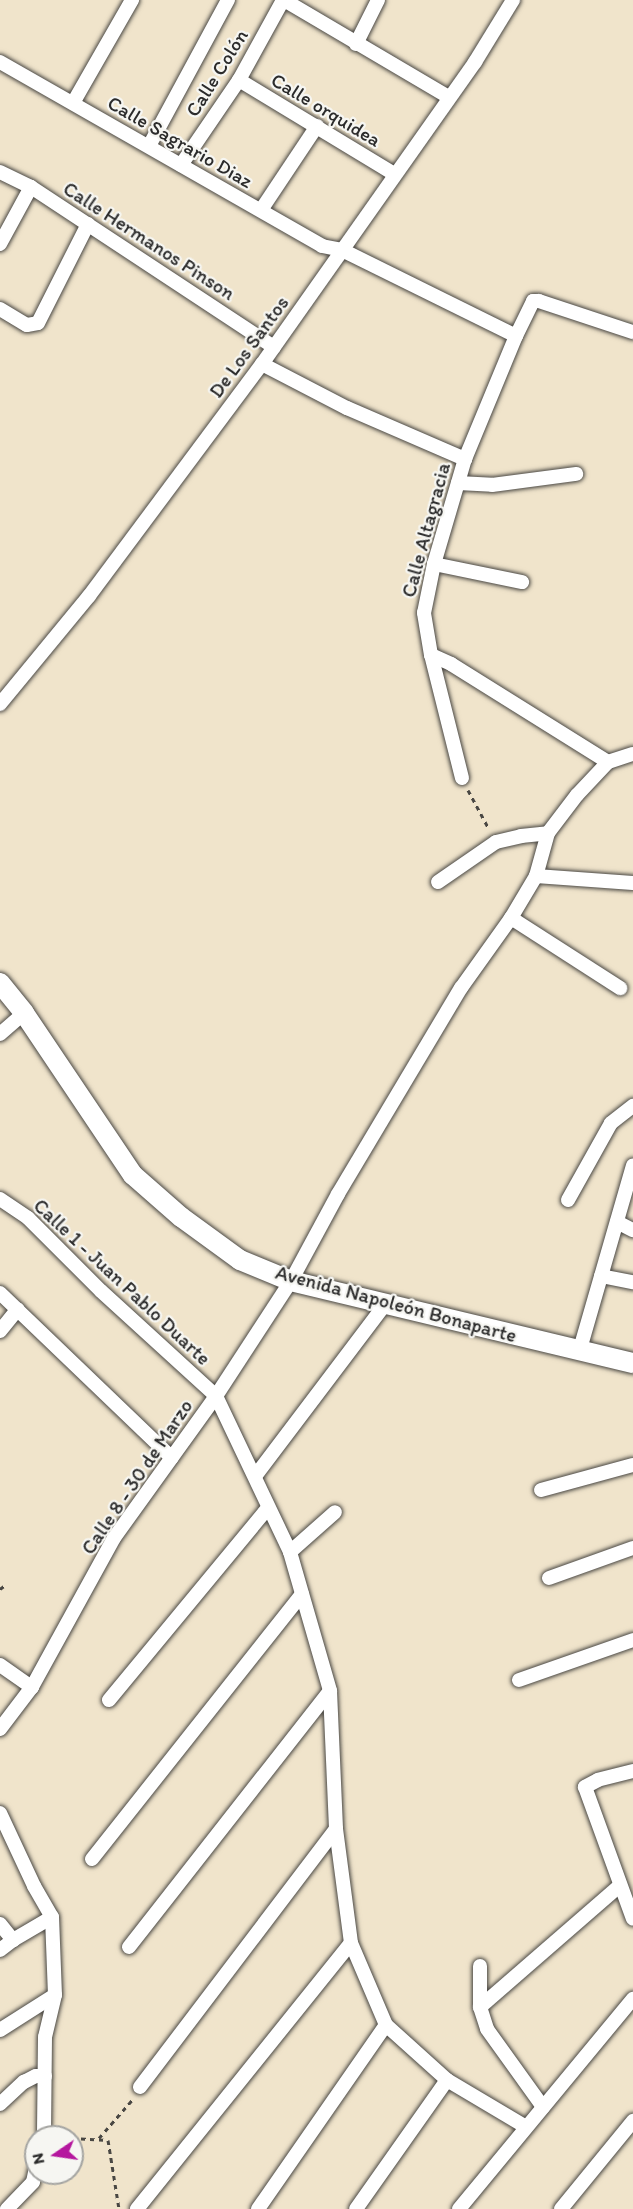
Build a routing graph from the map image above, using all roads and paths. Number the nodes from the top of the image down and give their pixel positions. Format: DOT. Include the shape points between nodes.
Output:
graph roads {
  1 [pos="132,0"];
  2 [pos="228,0"];
  3 [pos="283,0"];
  4 [pos="378,0"];
  5 [pos="513,0"];
  6 [pos="356,44"];
  7 [pos="0,62"];
  8 [pos="239,80"];
  9 [pos="448,97"];
  10 [pos="73,103"];
  11 [pos="316,126"];
  12 [pos="149,146"];
  13 [pos="181,165"];
  14 [pos="0,172"];
  15 [pos="394,174"];
  16 [pos="31,187"];
  17 [pos="261,210"];
  18 [pos="88,225"];
  19 [pos="0,244"];
  20 [pos="342,250"];
  21 [pos="0,309"];
  22 [pos="633,332"];
  23 [pos="516,336"];
  24 [pos="274,347"];
  25 [pos="262,364"];
  26 [pos="465,459"];
  27 [pos="576,474"];
  28 [pos="458,483"];
  29 [pos="434,564"];
  30 [pos="522,582"];
  31 [pos="430,655"];
  32 [pos="0,704"];
  33 [pos="633,754"];
  34 [pos="608,762"];
  35 [pos="462,778"];
  36 [pos="548,833"];
  37 [pos="496,842"];
  38 [pos="536,876"];
  39 [pos="438,882"];
  40 [pos="633,883"];
  41 [pos="511,918"];
  42 [pos="0,983"];
  43 [pos="620,988"];
  44 [pos="24,1013"];
  45 [pos="0,1034"];
  46 [pos="632,1108"];
  47 [pos="633,1165"];
  48 [pos="0,1199"];
  49 [pos="568,1200"];
  50 [pos="617,1222"];
  51 [pos="633,1230"];
  52 [pos="601,1276"];
  53 [pos="291,1281"];
  54 [pos="633,1282"];
  55 [pos="0,1293"];
  56 [pos="386,1303"];
  57 [pos="18,1309"];
  58 [pos="0,1331"];
  59 [pos="580,1349"];
  60 [pos="633,1363"];
  61 [pos="216,1396"];
  62 [pos="172,1458"];
  63 [pos="633,1465"];
  64 [pos="256,1475"];
  65 [pos="540,1490"];
  66 [pos="268,1508"];
  67 [pos="334,1512"];
  68 [pos="633,1548"];
  69 [pos="290,1552"];
  70 [pos="549,1578"];
  71 [pos="4,1586"];
  72 [pos="0,1590"];
  73 [pos="303,1594"];
  74 [pos="633,1640"];
  75 [pos="0,1665"];
  76 [pos="519,1680"];
  77 [pos="32,1687"];
  78 [pos="330,1691"];
  79 [pos="109,1700"];
  80 [pos="0,1729"];
  81 [pos="633,1771"];
  82 [pos="0,1813"];
  83 [pos="336,1829"];
  84 [pos="92,1859"];
  85 [pos="620,1886"];
  86 [pos="52,1917"];
  87 [pos="633,1919"];
  88 [pos="0,1924"];
  89 [pos="13,1940"];
  90 [pos="351,1943"];
  91 [pos="129,1947"];
  92 [pos="0,1950"];
  93 [pos="480,1966"];
  94 [pos="55,1995"];
  95 [pos="633,1999"];
  96 [pos="480,2007"];
  97 [pos="386,2025"];
  98 [pos="0,2030"];
  99 [pos="45,2076"];
  100 [pos="447,2080"];
  101 [pos="140,2087"];
  102 [pos="0,2104"];
  103 [pos="543,2107"];
  104 [pos="633,2121"];
  105 [pos="44,2125"];
  106 [pos="526,2127"];
  107 [pos="84,2138"];
  108 [pos="99,2138"];
  109 [pos="30,2185"];
  110 [pos="7,2209"];
  111 [pos="119,2209"];
  112 [pos="137,2209"];
  113 [pos="258,2209"];
  114 [pos="356,2209"];
  115 [pos="459,2209"];
  116 [pos="561,2209"];
  1 -- 10 [label="street"];
  2 -- 12 [label="street"];
  3 -- 6 [label="street"];
  3 -- 8 [label="street, Calle Colón"];
  4 -- 6 [label="street"];
  5 -- 9 [label="street, De Los Santos"];
  6 -- 9 [label="street"];
  7 -- 10 [label="street, Calle Sagrario Diaz"];
  8 -- 11 [label="street, Calle orquidea"];
  8 -- 13 [label="street, Calle Colón"];
  9 -- 15 [label="street, De Los Santos"];
  10 -- 12 [label="street, Calle Sagrario Diaz"];
  11 -- 15 [label="street, Calle orquidea"];
  11 -- 17 [label="street"];
  12 -- 13 [label="street, Calle Sagrario Diaz"];
  13 -- 17 [label="street, Calle Sagrario Diaz"];
  14 -- 16 [label="street, Calle Hermanos Pinson"];
  15 -- 20 [label="street, De Los Santos"];
  16 -- 18 [label="street, Calle Hermanos Pinson"];
  16 -- 19 [label="street"];
  17 -- 20 [label="street, Calle Sagrario Diaz" via="322,246"];
  18 -- 21 [label="street" via="38,323 27,325"];
  18 -- 24 [label="street, Calle Hermanos Pinson"];
  20 -- 23 [label="street, Calle Sagrario Diaz"];
  20 -- 24 [label="street, De Los Santos"];
  22 -- 23 [label="street, Calle Altagracia" via="533,301"];
  23 -- 26 [label="street, Calle Altagracia"];
  24 -- 25 [label="street, De Los Santos"];
  25 -- 26 [label="street" via="346,408"];
  25 -- 32 [label="street, De Los Santos" via="89,596"];
  26 -- 28 [label="street, Calle Altagracia"];
  27 -- 28 [label="street" via="492,485"];
  28 -- 29 [label="street, Calle Altagracia"];
  29 -- 30 [label="street"];
  29 -- 31 [label="street, Calle Altagracia" via="424,613"];
  31 -- 34 [label="street" via="451,664"];
  31 -- 35 [label="street, Calle Altagracia"];
  33 -- 34 [label="street"];
  34 -- 36 [label="street"];
  35 -- 37 [label="path"];
  36 -- 37 [label="street"];
  36 -- 38 [label="street, Calle 8 - 30 de Marzo"];
  37 -- 39 [label="street"];
  38 -- 40 [label="street"];
  38 -- 41 [label="street, Calle 8 - 30 de Marzo"];
  41 -- 43 [label="street"];
  41 -- 53 [label="street, Calle 8 - 30 de Marzo" via="461,988 338,1194"];
  42 -- 44 [label="main road, Avenida Napoleón Bonaparte"];
  44 -- 45 [label="street"];
  44 -- 53 [label="main road, Avenida Napoleón Bonaparte" via="133,1175 181,1217 240,1260"];
  46 -- 49 [label="street" via="611,1123"];
  47 -- 50 [label="street"];
  48 -- 61 [label="street, Calle 1 - Juan Pablo Duarte" via="28,1218"];
  50 -- 51 [label="street"];
  50 -- 52 [label="street"];
  52 -- 54 [label="street"];
  52 -- 59 [label="street"];
  53 -- 56 [label="main road, Avenida Napoleón Bonaparte"];
  53 -- 61 [label="street, Calle 8 - 30 de Marzo"];
  55 -- 57 [label="street"];
  56 -- 59 [label="main road, Avenida Napoleón Bonaparte"];
  56 -- 64 [label="street"];
  57 -- 58 [label="street"];
  57 -- 62 [label="street"];
  59 -- 60 [label="main road, Avenida Napoleón Bonaparte"];
  61 -- 62 [label="street, Calle 8 - 30 de Marzo"];
  61 -- 64 [label="street"];
  62 -- 77 [label="street, Calle 8 - 30 de Marzo" via="114,1538"];
  63 -- 65 [label="street"];
  64 -- 66 [label="street"];
  66 -- 69 [label="street"];
  66 -- 79 [label="street"];
  67 -- 69 [label="street"];
  68 -- 70 [label="street"];
  69 -- 73 [label="street"];
  71 -- 72 [label="path"];
  73 -- 78 [label="street"];
  73 -- 84 [label="street"];
  74 -- 76 [label="street"];
  75 -- 77 [label="street"];
  77 -- 80 [label="street, Calle 8 - 30 de Marzo"];
  78 -- 83 [label="street"];
  78 -- 91 [label="street"];
  81 -- 85 [label="street" via="585,1787"];
  82 -- 86 [label="street"];
  83 -- 90 [label="street"];
  83 -- 101 [label="street"];
  85 -- 87 [label="street"];
  85 -- 96 [label="street"];
  86 -- 89 [label="street"];
  86 -- 94 [label="street"];
  88 -- 89 [label="street"];
  89 -- 92 [label="street"];
  90 -- 97 [label="street"];
  90 -- 112 [label="street"];
  93 -- 96 [label="street"];
  94 -- 98 [label="street"];
  94 -- 99 [label="street" via="45,2037"];
  95 -- 103 [label="street"];
  96 -- 103 [label="street" via="488,2029"];
  97 -- 100 [label="street"];
  97 -- 113 [label="street"];
  99 -- 102 [label="street" via="24,2082"];
  99 -- 105 [label="street"];
  100 -- 106 [label="street"];
  100 -- 114 [label="street"];
  101 -- 108 [label="path"];
  103 -- 106 [label="street"];
  104 -- 116 [label="street"];
  106 -- 115 [label="street"];
  107 -- 108 [label="path"];
  108 -- 111 [label="path" via="110,2144"];
  109 -- 110 [label="street"];
}
